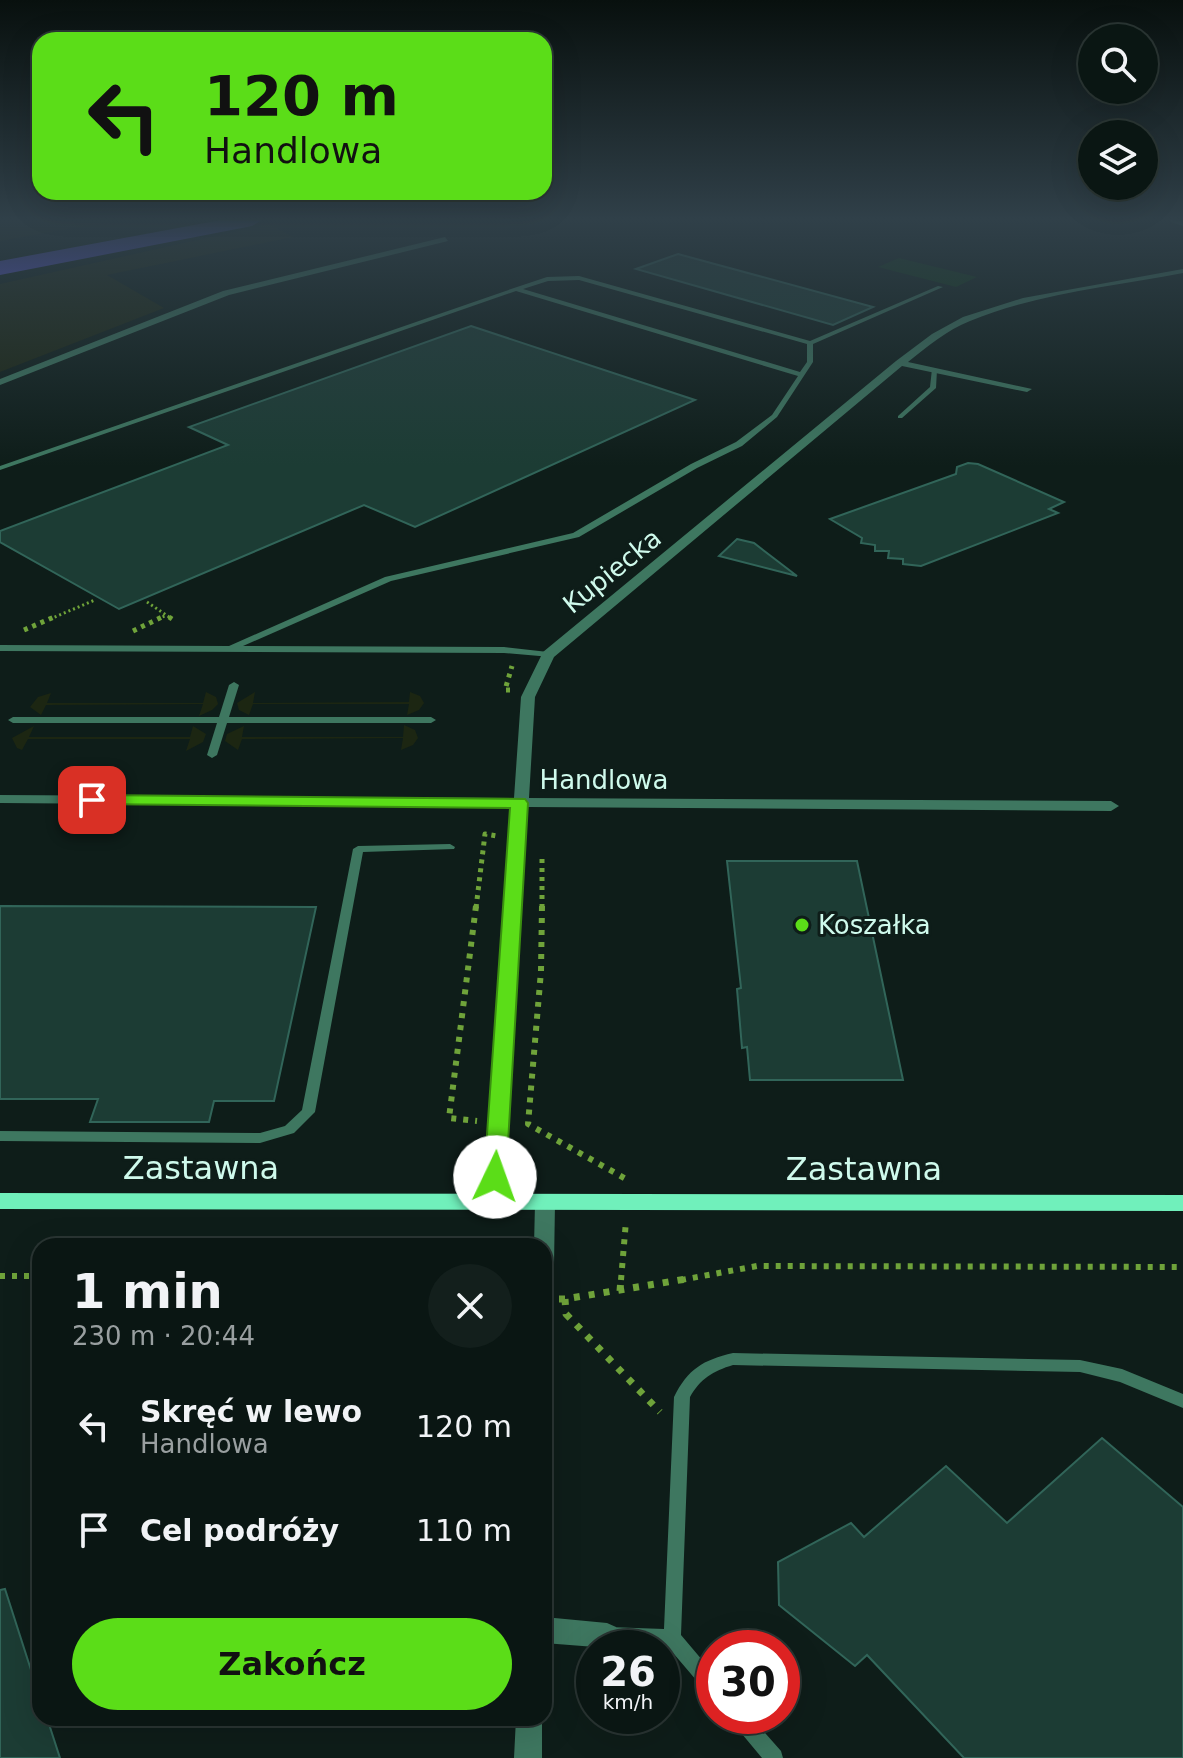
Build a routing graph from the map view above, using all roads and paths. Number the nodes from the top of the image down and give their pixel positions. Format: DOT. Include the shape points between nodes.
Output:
graph roads {
  1 [pos="203,302"];
  2 [pos="478,302"];
  3 [pos="559,302"];
  4 [pos="664,302"];
  5 [pos="905,302"];
  6 [pos="1025,302"];
  7 [pos="810,343"];
  8 [pos="899,363"];
  9 [pos="934,370"];
  10 [pos="802,375"];
  11 [pos="0,382"];
  12 [pos="1027,389"];
  13 [pos="900,417"];
  14 [pos="0,468"];
  15 [pos="95,600"];
  16 [pos="147,602"];
  17 [pos="172,619"];
  18 [pos="0,648"];
  19 [pos="14,648"];
  20 [pos="230,649"];
  21 [pos="548,655"];
  22 [pos="234,685"];
  23 [pos="13,720"];
  24 [pos="431,720"];
  25 [pos="223,721"];
  26 [pos="212,755"];
  27 [pos="0,799"];
  28 [pos="519,803"];
  29 [pos="1111,806"];
  30 [pos="450,847"];
  31 [pos="0,1136"];
  32 [pos="0,1201"];
  33 [pos="545,1203"];
  34 [pos="1183,1203"];
  35 [pos="493,1204"];
  36 [pos="544,1238"];
  37 [pos="1183,1267"];
  38 [pos="0,1276"];
  39 [pos="32,1276"];
  40 [pos="552,1299"];
  41 [pos="565,1299"];
  42 [pos="1183,1401"];
  43 [pos="660,1425"];
  44 [pos="672,1630"];
  45 [pos="552,1631"];
  46 [pos="576,1633"];
  47 [pos="680,1648"];
  48 [pos="696,1667"];
  49 [pos="529,1726"];
  50 [pos="753,1734"];
  51 [pos="528,1758"];
  52 [pos="774,1758"];
  1 -- 11 [label="street"];
  2 -- 14 [label="lane"];
  3 -- 10 [label="lane"];
  4 -- 7 [label="lane"];
  5 -- 7 [label="lane"];
  6 -- 8 [label="street, Kupiecka" via="951,326"];
  7 -- 10 [label="lane" via="810,362"];
  8 -- 9 [label="street"];
  8 -- 21 [label="street, Kupiecka"];
  9 -- 12 [label="street"];
  9 -- 13 [label="lane" via="933,388"];
  10 -- 20 [label="lane" via="775,416 739,444 576,535 388,579"];
  15 -- 19 [label="path" via="23,630"];
  16 -- 17 [label="path"];
  18 -- 19 [label="lane"];
  19 -- 20 [label="lane"];
  20 -- 21 [label="lane" via="504,650"];
  21 -- 28 [label="street, Kupiecka" via="528,697"];
  22 -- 25 [label="lane"];
  23 -- 25 [label="lane"];
  24 -- 25 [label="lane"];
  25 -- 26 [label="lane"];
  27 -- 28 [label="street, Handlowa"];
  28 -- 29 [label="street, Handlowa"];
  28 -- 35 [label="street, Kupiecka"];
  30 -- 31 [label="lane" via="358,849 308,1112 289,1130 260,1138"];
  32 -- 35 [label="main road, Zastawna"];
  33 -- 34 [label="main road, Zastawna"];
  33 -- 35 [label="main road, Zastawna"];
  33 -- 36 [label="street"];
  37 -- 41 [label="path" via="757,1266"];
  38 -- 39 [label="path"];
  40 -- 41 [label="path"];
  41 -- 43 [label="path" via="566,1314 660,1410"];
  42 -- 44 [label="lane" via="1122,1376 1080,1366 733,1359 714,1363 700,1371 682,1397"];
  45 -- 46 [label="street"];
  47 -- 48 [label="lane"];
  49 -- 51 [label="street"];
  50 -- 52 [label="lane"];
}
